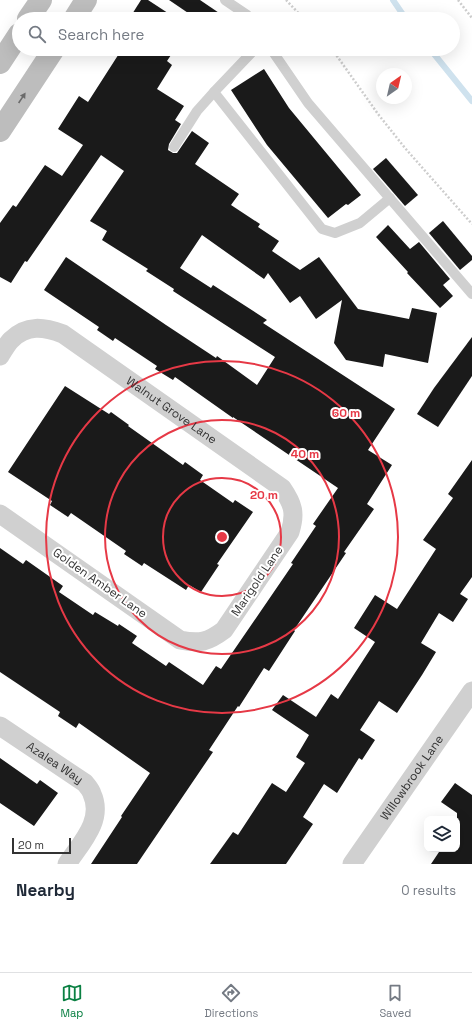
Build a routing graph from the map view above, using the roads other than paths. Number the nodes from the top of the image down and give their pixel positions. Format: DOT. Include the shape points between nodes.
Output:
graph roads {
  1 [pos="41,0"];
  2 [pos="86,0"];
  3 [pos="225,0"];
  4 [pos="33,12"];
  5 [pos="78,12"];
  6 [pos="243,12"];
  7 [pos="12,43"];
  8 [pos="2,56"];
  9 [pos="49,56"];
  10 [pos="248,56"];
  11 [pos="276,56"];
  12 [pos="214,92"];
  13 [pos="0,130"];
  14 [pos="174,148"];
  15 [pos="390,198"];
  16 [pos="472,294"];
  17 [pos="0,356"];
  18 [pos="293,507"];
  19 [pos="0,514"];
  20 [pos="203,642"];
  21 [pos="472,691"];
  22 [pos="0,726"];
  23 [pos="68,864"];
  24 [pos="352,864"];
  1 -- 4 [label="main road"];
  2 -- 5 [label="main road"];
  3 -- 6 [label="lane"];
  7 -- 8 [label="main road"];
  13 -- 9 [label="main road, one-way"];
  10 -- 12 [label="lane"];
  11 -- 15 [label="lane" via="308,103"];
  12 -- 14 [label="lane" via="197,111"];
  12 -- 15 [label="lane" via="322,229 335,233 360,223"];
  15 -- 16 [label="lane"];
  17 -- 18 [label="street, Walnut Grove Lane" via="11,340 26,330 39,328 63,334 276,483 282,488"];
  18 -- 20 [label="street, Marigold Lane" via="290,532 224,630"];
  19 -- 20 [label="street, Golden Amber Lane" via="180,640"];
  21 -- 24 [label="street, Willowbrook Lane"];
  22 -- 23 [label="street, Azalea Way" via="85,783 92,794 96,809 92,827"];
}
